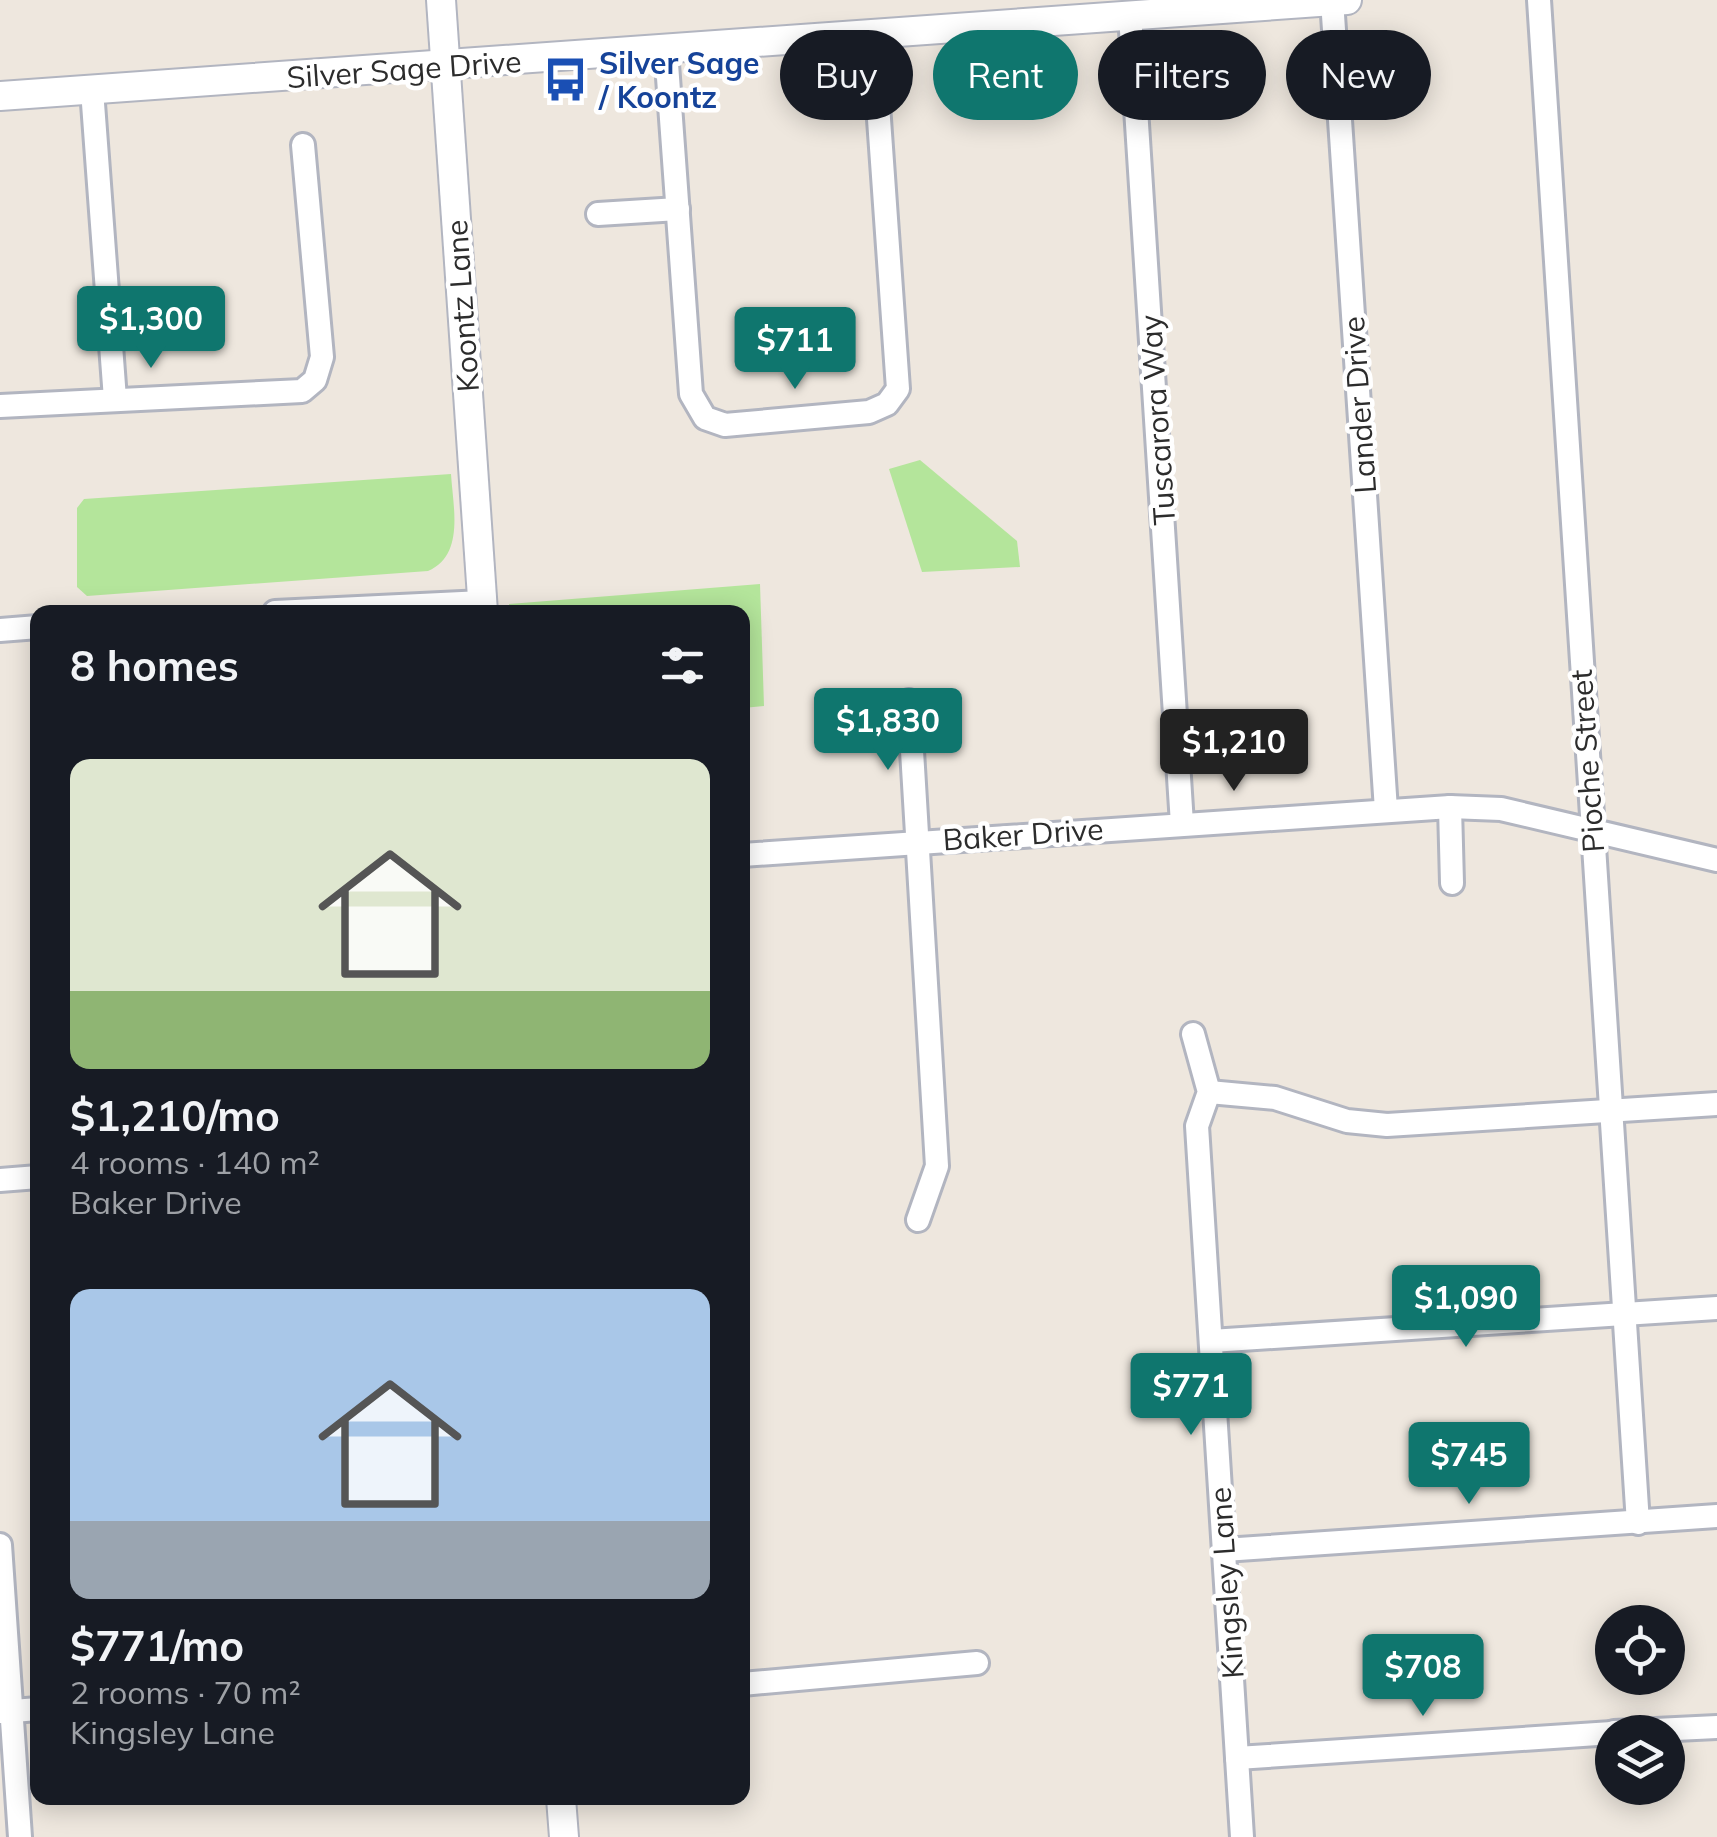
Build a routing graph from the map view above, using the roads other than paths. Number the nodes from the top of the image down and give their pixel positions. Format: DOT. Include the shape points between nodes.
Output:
graph roads {
  1 [pos="442,0"];
  2 [pos="1347,0"];
  3 [pos="1539,0"];
  4 [pos="1332,1"];
  5 [pos="1120,10"];
  6 [pos="913,30"];
  7 [pos="780,41"];
  8 [pos="666,50"];
  9 [pos="446,66"];
  10 [pos="92,90"];
  11 [pos="0,96"];
  12 [pos="880,120"];
  13 [pos="303,144"];
  14 [pos="678,209"];
  15 [pos="598,214"];
  16 [pos="116,399"];
  17 [pos="0,406"];
  18 [pos="483,605"];
  19 [pos="30,628"];
  20 [pos="0,630"];
  21 [pos="909,702"];
  22 [pos="1450,807"];
  23 [pos="1386,810"];
  24 [pos="1182,824"];
  25 [pos="1592,829"];
  26 [pos="919,841"];
  27 [pos="750,854"];
  28 [pos="1717,860"];
  29 [pos="1452,883"];
  30 [pos="1193,1034"];
  31 [pos="1208,1092"];
  32 [pos="1717,1104"];
  33 [pos="1611,1110"];
  34 [pos="30,1178"];
  35 [pos="0,1180"];
  36 [pos="918,1220"];
  37 [pos="1717,1308"];
  38 [pos="1624,1314"];
  39 [pos="1211,1342"];
  40 [pos="1717,1516"];
  41 [pos="1638,1522"];
  42 [pos="0,1545"];
  43 [pos="1224,1550"];
  44 [pos="976,1662"];
  45 [pos="750,1683"];
  46 [pos="6,1711"];
  47 [pos="1717,1726"];
  48 [pos="1685,1728"];
  49 [pos="1595,1733"];
  50 [pos="1237,1758"];
  51 [pos="562,1805"];
  52 [pos="20,1837"];
  53 [pos="564,1837"];
  54 [pos="1242,1837"];
  1 -- 9 [label="street, Koontz Lane"];
  2 -- 4 [label="street, Silver Sage Drive"];
  3 -- 25 [label="street, Pioche Street"];
  4 -- 5 [label="street, Silver Sage Drive"];
  4 -- 23 [label="street, Lander Drive"];
  5 -- 6 [label="street, Silver Sage Drive"];
  5 -- 24 [label="street, Tuscarora Way"];
  7 -- 8 [label="street, Silver Sage Drive"];
  8 -- 9 [label="street, Silver Sage Drive"];
  8 -- 14 [label="street"];
  9 -- 10 [label="street, Silver Sage Drive"];
  9 -- 18 [label="street, Koontz Lane"];
  10 -- 11 [label="street, Silver Sage Drive"];
  10 -- 16 [label="street"];
  12 -- 14 [label="street" via="900,376 892,400 879,409 725,425 705,418 692,394"];
  13 -- 16 [label="street" via="322,369 302,390"];
  14 -- 15 [label="street"];
  16 -- 17 [label="street"];
  19 -- 20 [label="street"];
  21 -- 26 [label="street"];
  22 -- 23 [label="street, Baker Drive"];
  22 -- 25 [label="street, Baker Drive" via="1501,808"];
  22 -- 29 [label="street"];
  23 -- 24 [label="street, Baker Drive"];
  24 -- 26 [label="street, Baker Drive"];
  25 -- 28 [label="street, Baker Drive"];
  25 -- 33 [label="street, Pioche Street"];
  26 -- 27 [label="street, Baker Drive"];
  26 -- 36 [label="street" via="937,1166"];
  30 -- 31 [label="street, Kingsley Lane"];
  31 -- 33 [label="street" via="1275,1098 1331,1117 1387,1125"];
  31 -- 39 [label="street, Kingsley Lane" via="1197,1126"];
  32 -- 33 [label="street"];
  33 -- 38 [label="street, Pioche Street"];
  34 -- 35 [label="street"];
  37 -- 38 [label="street"];
  38 -- 39 [label="street"];
  38 -- 41 [label="street, Pioche Street"];
  39 -- 43 [label="street, Kingsley Lane"];
  40 -- 41 [label="street"];
  41 -- 43 [label="street"];
  42 -- 46 [label="street"];
  43 -- 50 [label="street, Kingsley Lane"];
  44 -- 45 [label="street"];
  46 -- 52 [label="street"];
  47 -- 48 [label="street"];
  49 -- 50 [label="street"];
  50 -- 54 [label="street, Kingsley Lane"];
  51 -- 53 [label="street"];
}
